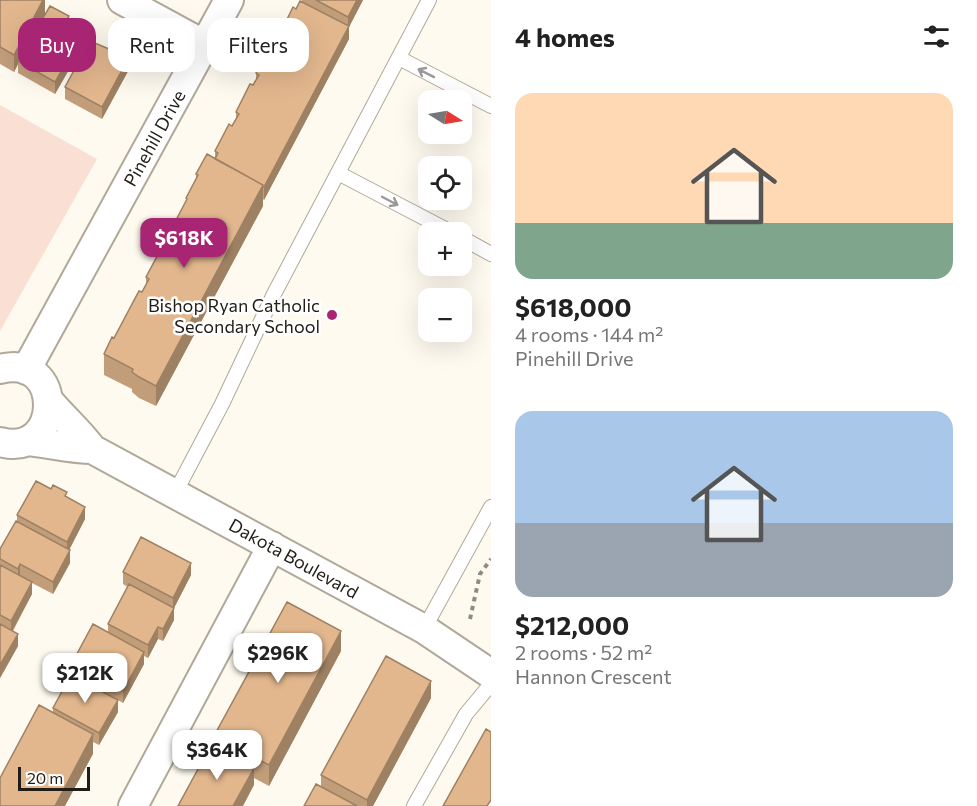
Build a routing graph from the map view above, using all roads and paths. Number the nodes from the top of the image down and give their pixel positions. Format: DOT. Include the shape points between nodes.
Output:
graph roads {
  1 [pos="122,0"];
  2 [pos="229,0"];
  3 [pos="429,0"];
  4 [pos="205,45"];
  5 [pos="399,58"];
  6 [pos="491,106"];
  7 [pos="338,173"];
  8 [pos="432,222"];
  9 [pos="472,244"];
  10 [pos="491,254"];
  11 [pos="13,369"];
  12 [pos="49,401"];
  13 [pos="10,446"];
  14 [pos="92,449"];
  15 [pos="175,493"];
  16 [pos="491,507"];
  17 [pos="272,546"];
  18 [pos="491,559"];
  19 [pos="470,619"];
  20 [pos="424,629"];
  21 [pos="491,674"];
  22 [pos="491,684"];
  23 [pos="133,806"];
  24 [pos="414,806"];
  1 -- 4 [label="street"];
  2 -- 4 [label="street, Pinehill Drive"];
  3 -- 5 [label="lane"];
  4 -- 11 [label="street, Pinehill Drive"];
  6 -- 5 [label="lane, one-way"];
  5 -- 7 [label="lane"];
  7 -- 8 [label="lane, one-way"];
  7 -- 15 [label="lane"];
  9 -- 10 [label="lane"];
  11 -- 12 [label="street, Dakota Boulevard" via="42,382"];
  12 -- 13 [label="street" via="45,424 37,434"];
  12 -- 14 [label="street, Dakota Boulevard" via="80,431"];
  13 -- 14 [label="street, Dakota Boulevard" via="54,444"];
  14 -- 15 [label="street, Dakota Boulevard"];
  15 -- 17 [label="street, Dakota Boulevard"];
  16 -- 20 [label="lane"];
  17 -- 20 [label="street, Dakota Boulevard"];
  17 -- 23 [label="street"];
  18 -- 19 [label="path" via="480,574"];
  20 -- 21 [label="street, Dakota Boulevard"];
  22 -- 24 [label="lane" via="466,714"];
}
